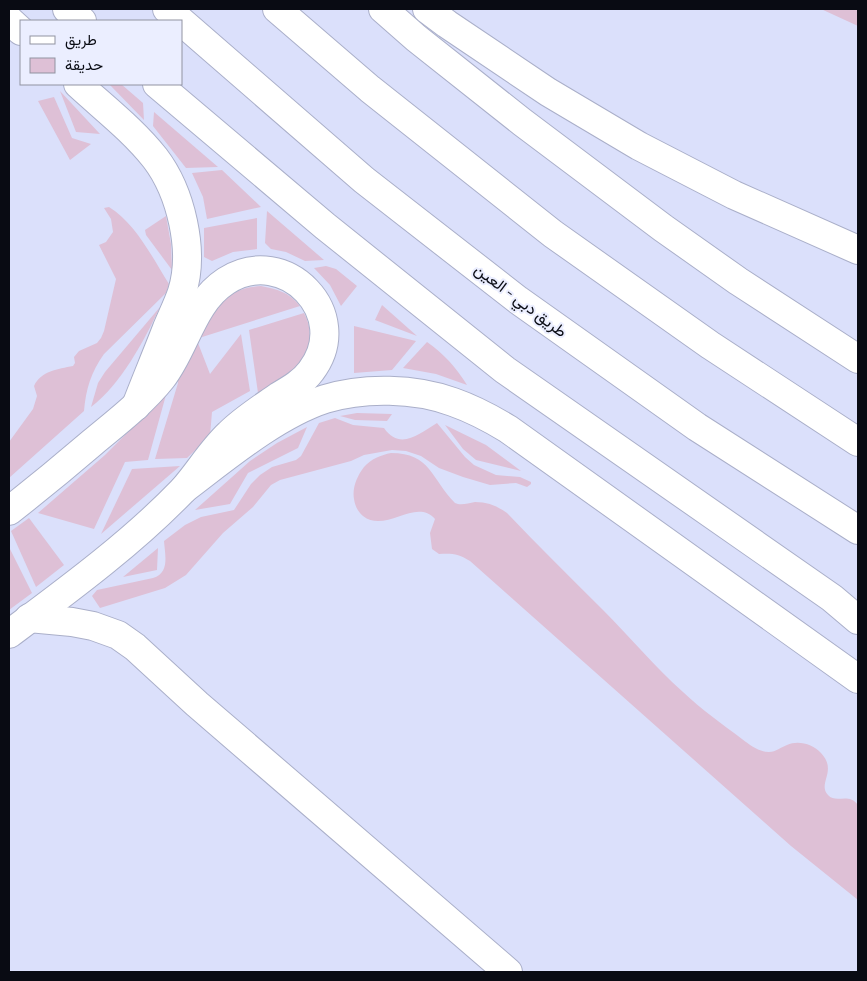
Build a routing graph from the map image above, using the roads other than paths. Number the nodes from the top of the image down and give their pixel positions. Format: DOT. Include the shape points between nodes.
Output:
graph roads {
  1 [pos="67,9"];
  2 [pos="167,9"];
  3 [pos="277,9"];
  4 [pos="383,9"];
  5 [pos="427,9"];
  6 [pos="9,20"];
  7 [pos="81,20"];
  8 [pos="180,20"];
  9 [pos="182,22"];
  10 [pos="20,30"];
  11 [pos="79,85"];
  12 [pos="158,85"];
  13 [pos="858,250"];
  14 [pos="858,359"];
  15 [pos="136,406"];
  16 [pos="858,442"];
  17 [pos="184,489"];
  18 [pos="9,511"];
  19 [pos="858,530"];
  20 [pos="832,598"];
  21 [pos="858,612"];
  22 [pos="858,620"];
  23 [pos="19,626"];
  24 [pos="858,679"];
  25 [pos="508,972"];
  1 -- 7 [label="main road"];
  2 -- 8 [label="main road, طريق دبي - العين"];
  3 -- 16 [label="main road" via="370,89 553,234 710,345"];
  4 -- 14 [label="main road" via="522,122 663,228"];
  5 -- 13 [label="main road" via="548,92 639,146 734,196"];
  6 -- 10 [label="main road"];
  9 -- 19 [label="main road, طريق دبي - العين" via="364,180 518,300 697,427"];
  11 -- 15 [label="main road" via="156,160 177,200 183,223 186,269 182,291"];
  12 -- 20 [label="main road" via="325,226 506,370"];
  15 -- 17 [label="main road" via="166,371 206,298 229,279 252,272 274,272 300,283 310,293 322,318 324,331 323,345 312,370 229,434"];
  15 -- 18 [label="main road"];
  17 -- 23 [label="main road" via="98,566"];
  17 -- 24 [label="main road" via="260,433 325,399 388,391 451,401 480,412 508,429"];
  20 -- 21 [label="main road"];
  20 -- 22 [label="main road"];
  23 -- 25 [label="main road" via="72,622 118,635 135,647"];
}
